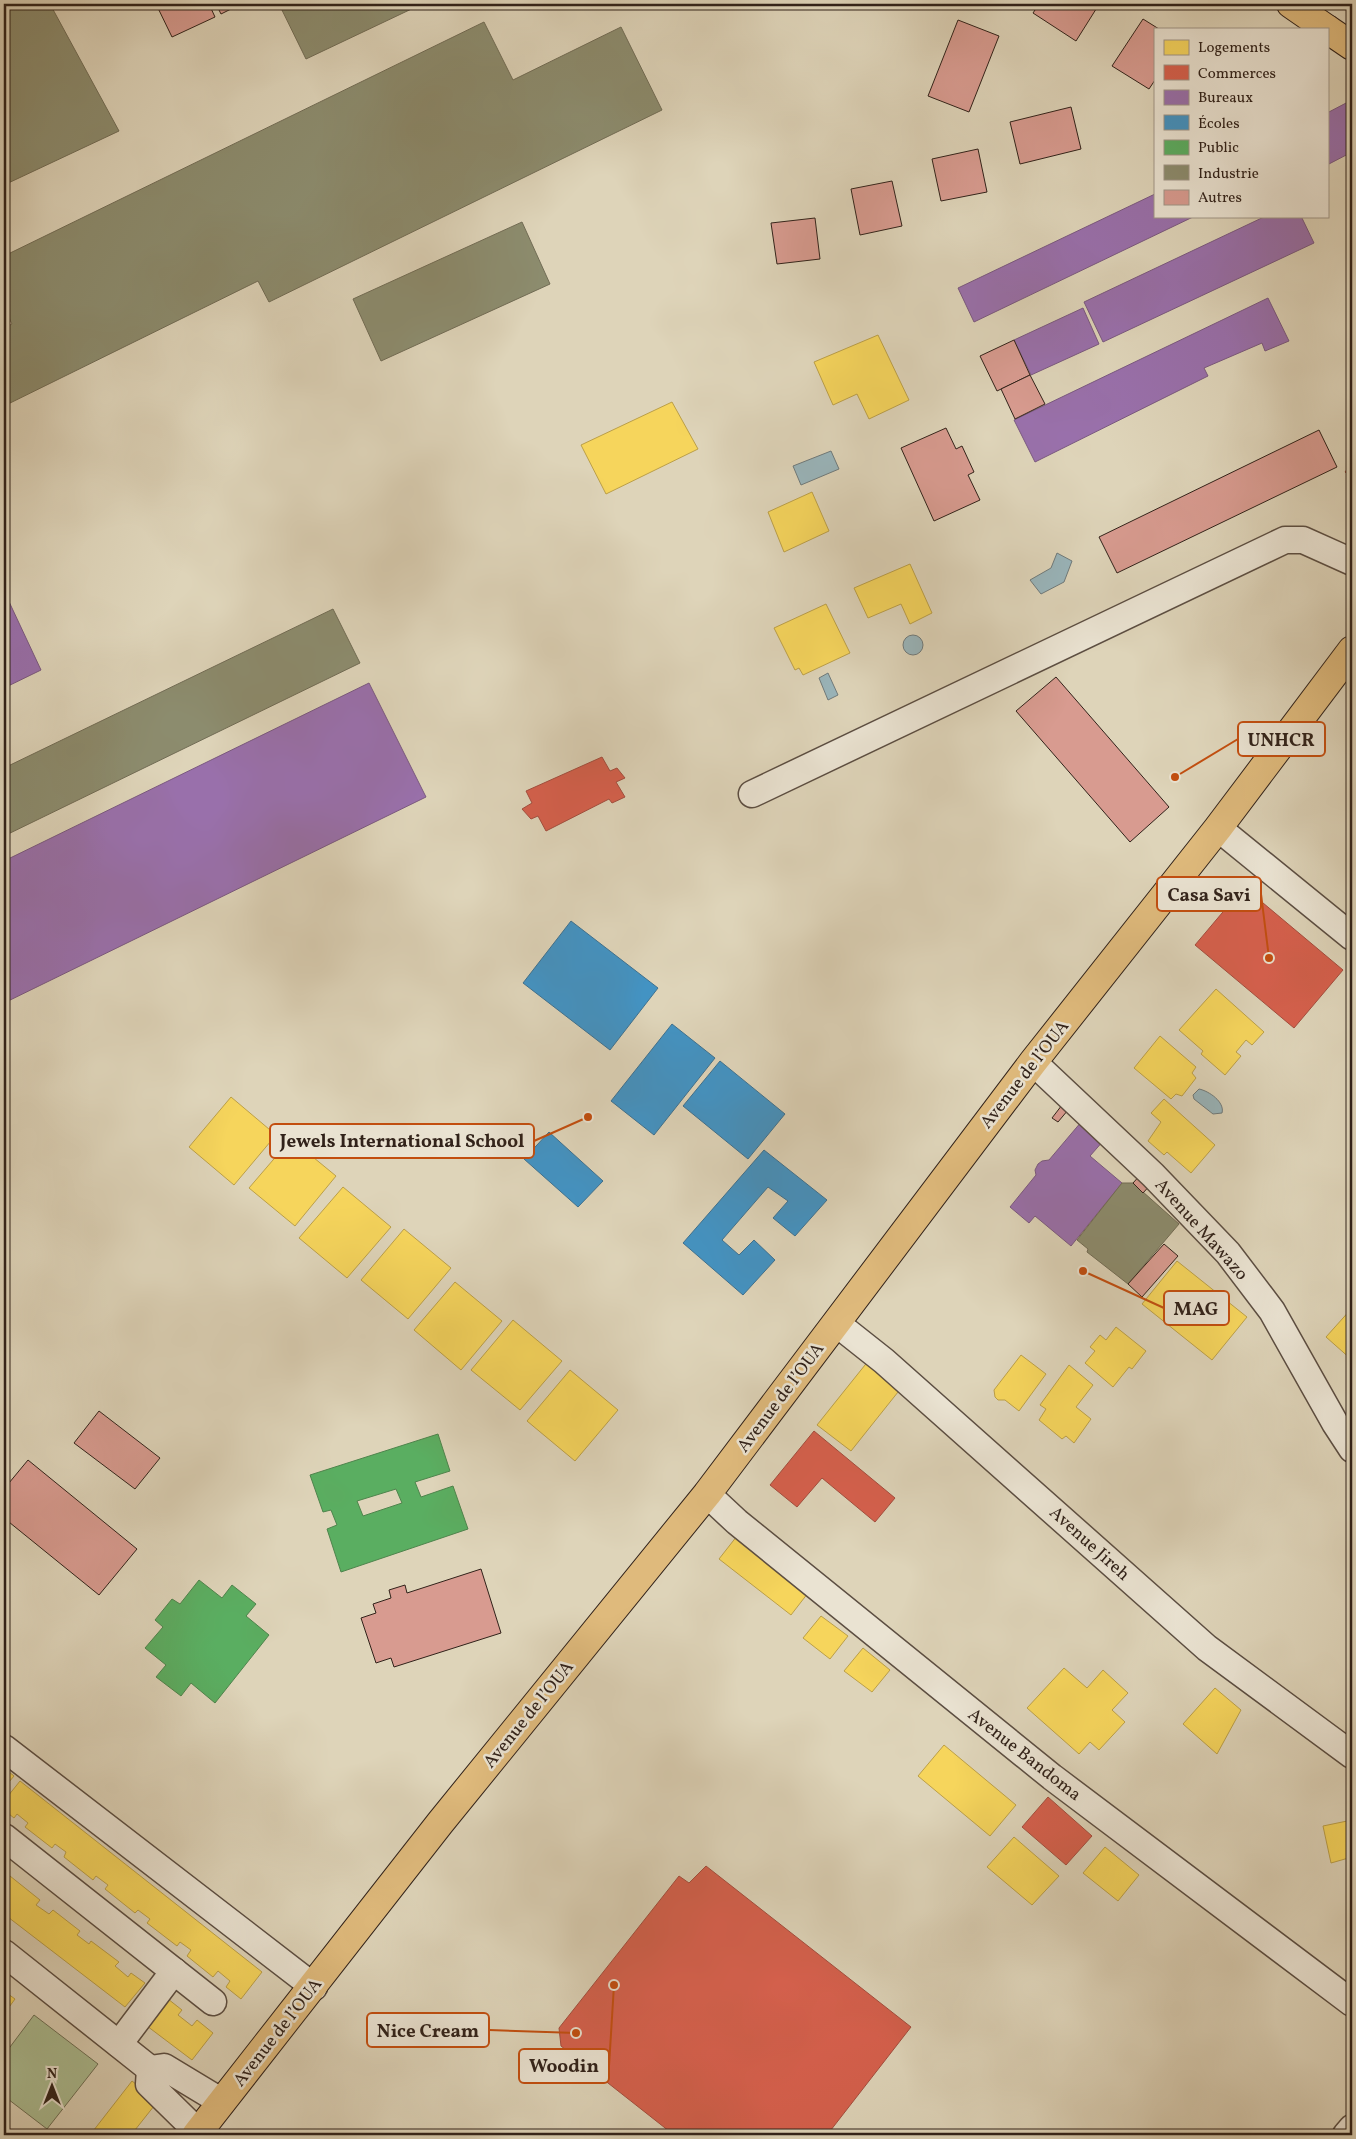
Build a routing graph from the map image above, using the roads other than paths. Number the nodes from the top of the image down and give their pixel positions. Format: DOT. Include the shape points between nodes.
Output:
graph roads {
  1 [pos="1291,4"];
  2 [pos="1326,28"];
  3 [pos="1328,30"];
  4 [pos="1352,46"];
  5 [pos="1352,562"];
  6 [pos="1352,650"];
  7 [pos="752,794"];
  8 [pos="1218,828"];
  9 [pos="1352,937"];
  10 [pos="1032,1062"];
  11 [pos="836,1323"];
  12 [pos="1352,1449"];
  13 [pos="706,1494"];
  14 [pos="4,1748"];
  15 [pos="1352,1755"];
  16 [pos="4,1838"];
  17 [pos="4,1954"];
  18 [pos="174,1971"];
  19 [pos="314,1986"];
  20 [pos="213,2002"];
  21 [pos="1352,2003"];
  22 [pos="119,2044"];
  23 [pos="150,2069"];
  24 [pos="222,2102"];
  25 [pos="1352,2128"];
  26 [pos="197,2133"];
  27 [pos="1346,2135"];
  1 -- 2 [label="main road"];
  3 -- 4 [label="main road"];
  5 -- 7 [label="street" via="1303,540 1285,540"];
  6 -- 8 [label="main road, Avenue de l’OUA"];
  8 -- 9 [label="street"];
  8 -- 10 [label="main road, Avenue de l’OUA"];
  10 -- 11 [label="main road, Avenue de l’OUA"];
  10 -- 12 [label="street, Avenue Mawazo" via="1153,1175 1228,1253 1272,1311"];
  11 -- 13 [label="main road, Avenue de l’OUA"];
  11 -- 15 [label="street, Avenue Jireh" via="899,1374 1207,1648"];
  13 -- 19 [label="main road, Avenue de l’OUA" via="447,1815"];
  13 -- 21 [label="street, Avenue Bandoma" via="1052,1778"];
  14 -- 19 [label="street"];
  16 -- 18 [label="street"];
  17 -- 22 [label="street"];
  18 -- 20 [label="street"];
  18 -- 22 [label="street"];
  19 -- 24 [label="main road, Avenue de l’OUA"];
  22 -- 23 [label="street"];
  23 -- 24 [label="street" via="164,2067"];
  23 -- 26 [label="street" via="149,2084"];
  24 -- 26 [label="main road, Avenue de l’OUA"];
  25 -- 27 [label="street"];
}
